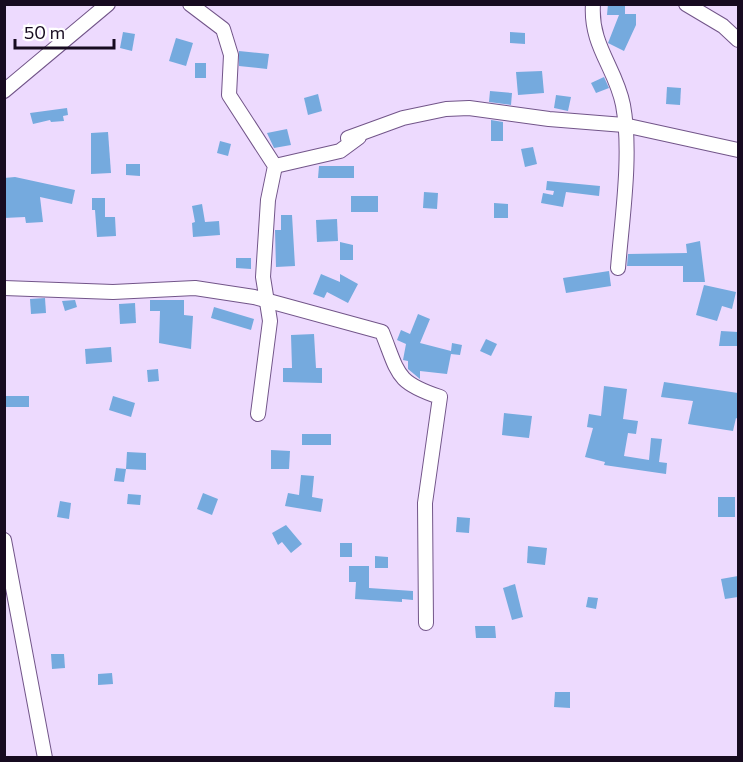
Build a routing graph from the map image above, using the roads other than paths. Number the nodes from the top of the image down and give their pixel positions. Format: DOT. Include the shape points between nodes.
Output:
graph roads {
  1 [pos="108,4"];
  2 [pos="190,4"];
  3 [pos="593,4"];
  4 [pos="686,4"];
  5 [pos="738,40"];
  6 [pos="4,91"];
  7 [pos="624,125"];
  8 [pos="369,130"];
  9 [pos="348,138"];
  10 [pos="738,150"];
  11 [pos="275,166"];
  12 [pos="618,268"];
  13 [pos="4,288"];
  14 [pos="267,301"];
  15 [pos="258,414"];
  16 [pos="4,540"];
  17 [pos="426,623"];
  18 [pos="45,758"];
  1 -- 6 [label="street"];
  2 -- 11 [label="street" via="223,29 231,55 229,95"];
  3 -- 7 [label="street" via="595,39 620,95"];
  4 -- 5 [label="street"];
  7 -- 8 [label="street" via="469,108 423,114"];
  7 -- 10 [label="street"];
  7 -- 12 [label="street" via="625,184"];
  8 -- 9 [label="street"];
  8 -- 11 [label="street" via="340,151"];
  11 -- 14 [label="street" via="268,200 264,266"];
  13 -- 14 [label="street" via="113,292 195,288"];
  14 -- 15 [label="street" via="270,321"];
  14 -- 17 [label="street" via="382,332 401,379 413,388 440,397 425,504"];
  16 -- 18 [label="street"];
}
